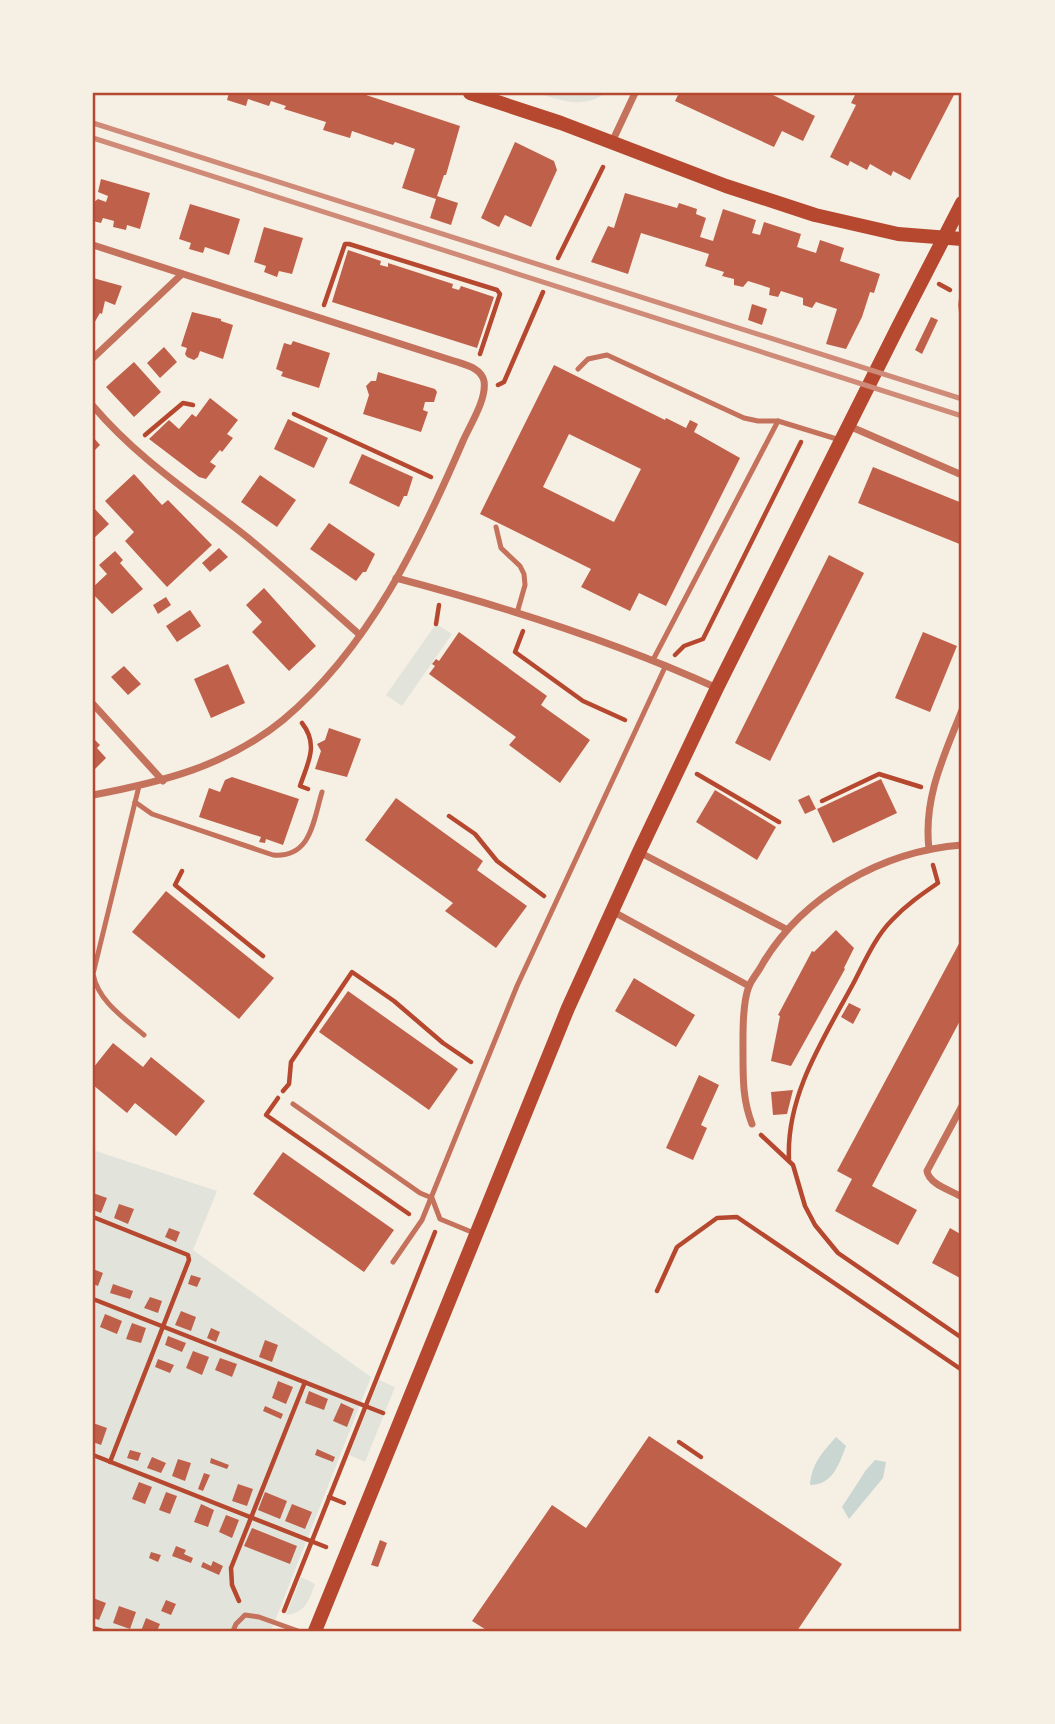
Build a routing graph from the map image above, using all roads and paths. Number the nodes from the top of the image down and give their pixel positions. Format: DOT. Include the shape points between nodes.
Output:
graph roads {
  1 [pos="470,93"];
  2 [pos="635,93"];
  3 [pos="611,143"];
  4 [pos="603,167"];
  5 [pos="962,204"];
  6 [pos="944,238"];
  7 [pos="962,239"];
  8 [pos="93,246"];
  9 [pos="558,258"];
  10 [pos="182,274"];
  11 [pos="938,284"];
  12 [pos="950,290"];
  13 [pos="543,292"];
  14 [pos="320,318"];
  15 [pos="93,358"];
  16 [pos="475,369"];
  17 [pos="578,369"];
  18 [pos="504,382"];
  19 [pos="193,405"];
  20 [pos="93,407"];
  21 [pos="294,414"];
  22 [pos="778,421"];
  23 [pos="849,426"];
  24 [pos="808,429"];
  25 [pos="841,441"];
  26 [pos="131,447"];
  27 [pos="962,475"];
  28 [pos="445,483"];
  29 [pos="496,527"];
  30 [pos="396,578"];
  31 [pos="439,605"];
  32 [pos="517,613"];
  33 [pos="436,624"];
  34 [pos="360,635"];
  35 [pos="521,636"];
  36 [pos="653,660"];
  37 [pos="666,665"];
  38 [pos="717,688"];
  39 [pos="93,704"];
  40 [pos="962,710"];
  41 [pos="292,712"];
  42 [pos="638,726"];
  43 [pos="680,766"];
  44 [pos="163,781"];
  45 [pos="139,786"];
  46 [pos="932,791"];
  47 [pos="322,793"];
  48 [pos="93,795"];
  49 [pos="822,801"];
  50 [pos="135,802"];
  51 [pos="449,816"];
  52 [pos="779,822"];
  53 [pos="962,845"];
  54 [pos="929,849"];
  55 [pos="639,852"];
  56 [pos="182,871"];
  57 [pos="556,901"];
  58 [pos="611,911"];
  59 [pos="786,929"];
  60 [pos="263,956"];
  61 [pos="749,986"];
  62 [pos="144,1035"];
  63 [pos="484,1068"];
  64 [pos="293,1104"];
  65 [pos="962,1106"];
  66 [pos="752,1124"];
  67 [pos="789,1159"];
  68 [pos="962,1197"];
  69 [pos="432,1198"];
  70 [pos="93,1217"];
  71 [pos="440,1219"];
  72 [pos="422,1220"];
  73 [pos="477,1234"];
  74 [pos="393,1262"];
  75 [pos="657,1291"];
  76 [pos="93,1299"];
  77 [pos="163,1327"];
  78 [pos="962,1338"];
  79 [pos="962,1370"];
  80 [pos="305,1382"];
  81 [pos="365,1406"];
  82 [pos="400,1420"];
  83 [pos="679,1441"];
  84 [pos="93,1455"];
  85 [pos="701,1457"];
  86 [pos="110,1462"];
  87 [pos="329,1497"];
  88 [pos="344,1503"];
  89 [pos="251,1517"];
  90 [pos="311,1541"];
  91 [pos="326,1547"];
  92 [pos="245,1615"];
  93 [pos="278,1624"];
  94 [pos="93,1628"];
  95 [pos="102,1631"];
  96 [pos="233,1631"];
  97 [pos="298,1631"];
  98 [pos="315,1631"];
  1 -- 3 [label="main road"];
  2 -- 3 [label="street"];
  3 -- 6 [label="main road" via="816,215 898,234"];
  4 -- 9 [label="path"];
  5 -- 6 [label="main road"];
  6 -- 7 [label="main road"];
  6 -- 23 [label="main road"];
  8 -- 10 [label="street"];
  10 -- 14 [label="street"];
  10 -- 15 [label="street"];
  11 -- 12 [label="path"];
  13 -- 18 [label="path"];
  14 -- 16 [label="street"];
  14 -- 16 [label="path" via="345,244 485,286 500,294"];
  16 -- 28 [label="street" via="482,377 483,392"];
  17 -- 22 [label="lane" via="588,359 607,355 744,418"];
  19 -- 26 [label="path" via="183,403"];
  20 -- 26 [label="street"];
  21 -- 28 [label="path"];
  22 -- 24 [label="lane"];
  22 -- 36 [label="lane"];
  23 -- 25 [label="main road"];
  23 -- 27 [label="street"];
  24 -- 25 [label="lane"];
  24 -- 37 [label="path" via="703,639 684,646"];
  25 -- 38 [label="main road"];
  26 -- 34 [label="street" via="245,536"];
  28 -- 30 [label="street"];
  29 -- 32 [label="lane" via="501,548 524,574"];
  30 -- 32 [label="street"];
  30 -- 34 [label="street"];
  31 -- 33 [label="path"];
  32 -- 36 [label="street"];
  34 -- 41 [label="street" via="327,678"];
  35 -- 42 [label="path" via="515,652 583,701"];
  36 -- 37 [label="street"];
  37 -- 38 [label="street"];
  37 -- 42 [label="lane"];
  38 -- 43 [label="main road"];
  39 -- 44 [label="street"];
  40 -- 46 [label="street"];
  41 -- 44 [label="street" via="223,757"];
  41 -- 47 [label="path" via="311,738 300,786"];
  42 -- 57 [label="lane"];
  43 -- 52 [label="path"];
  43 -- 55 [label="main road"];
  44 -- 45 [label="street"];
  45 -- 48 [label="street"];
  45 -- 50 [label="lane"];
  46 -- 49 [label="path" via="879,774"];
  46 -- 54 [label="street" via="927,816"];
  47 -- 50 [label="lane" via="301,849 287,856 152,814"];
  50 -- 62 [label="lane" via="93,974 102,998"];
  51 -- 57 [label="path" via="475,834 509,871"];
  53 -- 54 [label="street"];
  54 -- 59 [label="street" via="857,876"];
  54 -- 67 [label="path" via="938,883 890,921 866,960 812,1061 794,1107"];
  55 -- 58 [label="main road"];
  55 -- 59 [label="street"];
  56 -- 60 [label="path" via="175,884"];
  57 -- 63 [label="lane"];
  58 -- 61 [label="street"];
  58 -- 73 [label="main road"];
  59 -- 61 [label="street"];
  61 -- 66 [label="street" via="743,1091"];
  63 -- 69 [label="lane"];
  63 -- 72 [label="path" via="467,1060 352,972 291,1062 289,1084 266,1115"];
  64 -- 69 [label="lane"];
  65 -- 68 [label="street" via="927,1171 932,1181"];
  66 -- 67 [label="path"];
  67 -- 78 [label="path" via="805,1206 825,1240"];
  69 -- 71 [label="lane"];
  69 -- 72 [label="lane"];
  70 -- 77 [label="path" via="188,1255"];
  71 -- 73 [label="lane"];
  71 -- 81 [label="path"];
  72 -- 74 [label="lane"];
  73 -- 82 [label="main road"];
  75 -- 79 [label="path" via="677,1247 718,1219 737,1217"];
  76 -- 77 [label="path"];
  77 -- 80 [label="path"];
  77 -- 86 [label="path"];
  80 -- 81 [label="path"];
  80 -- 89 [label="path"];
  81 -- 82 [label="path"];
  81 -- 87 [label="path"];
  82 -- 98 [label="main road"];
  83 -- 85 [label="path"];
  84 -- 86 [label="path"];
  86 -- 89 [label="path"];
  87 -- 88 [label="path"];
  87 -- 90 [label="path"];
  89 -- 90 [label="path"];
  89 -- 92 [label="path" via="231,1568 232,1585"];
  90 -- 91 [label="path"];
  90 -- 93 [label="path"];
  92 -- 93 [label="lane"];
  92 -- 96 [label="lane"];
  93 -- 97 [label="lane"];
  94 -- 95 [label="path"];
}
